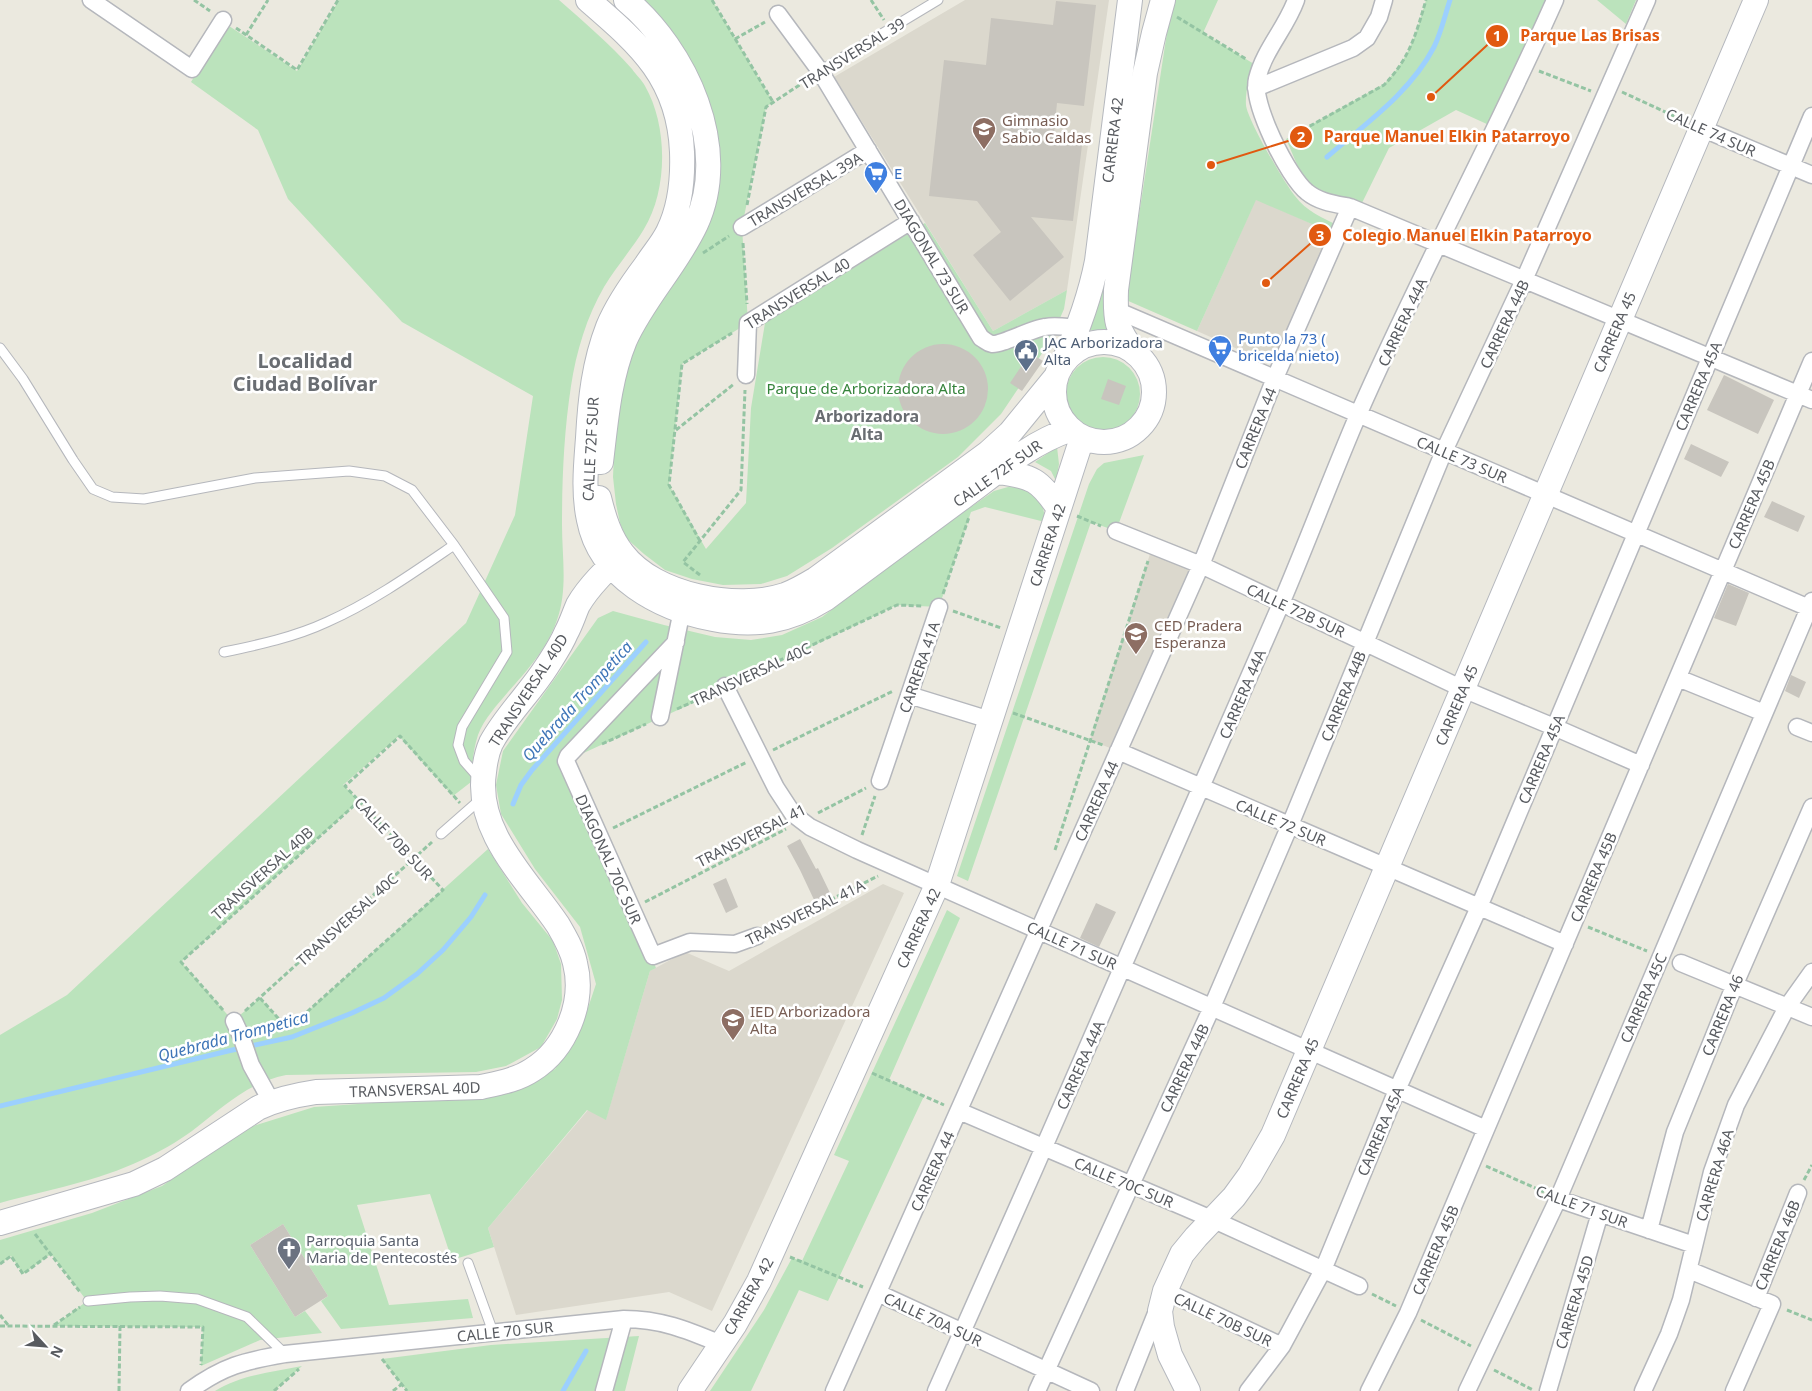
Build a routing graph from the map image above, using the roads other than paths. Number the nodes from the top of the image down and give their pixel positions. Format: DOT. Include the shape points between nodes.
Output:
graph roads {
  1 [pos="91,0"];
  2 [pos="588,0"];
  3 [pos="626,0"];
  4 [pos="938,0"];
  5 [pos="1130,0"];
  6 [pos="1296,0"];
  7 [pos="1384,0"];
  8 [pos="1555,0"];
  9 [pos="1647,0"];
  10 [pos="1756,0"];
  11 [pos="1162,4"];
  12 [pos="778,14"];
  13 [pos="223,20"];
  14 [pos="820,71"];
  15 [pos="1256,88"];
  16 [pos="1812,116"];
  17 [pos="1701,128"];
  18 [pos="868,150"];
  19 [pos="1791,166"];
  20 [pos="1812,175"];
  21 [pos="1350,207"];
  22 [pos="911,221"];
  23 [pos="742,227"];
  24 [pos="1438,244"];
  25 [pos="1524,280"];
  26 [pos="1116,310"];
  27 [pos="1620,320"];
  28 [pos="1077,328"];
  29 [pos="0,348"];
  30 [pos="1135,353"];
  31 [pos="1710,358"];
  32 [pos="1812,361"];
  33 [pos="1059,372"];
  34 [pos="746,375"];
  35 [pos="1275,378"];
  36 [pos="1805,397"];
  37 [pos="1359,414"];
  38 [pos="1075,434"];
  39 [pos="1444,451"];
  40 [pos="998,472"];
  41 [pos="1546,494"];
  42 [pos="1059,509"];
  43 [pos="1116,531"];
  44 [pos="1636,533"];
  45 [pos="454,545"];
  46 [pos="616,560"];
  47 [pos="1200,565"];
  48 [pos="1723,571"];
  49 [pos="1281,603"];
  50 [pos="1811,604"];
  51 [pos="939,606"];
  52 [pos="682,610"];
  53 [pos="676,642"];
  54 [pos="1365,642"];
  55 [pos="224,652"];
  56 [pos="1678,678"];
  57 [pos="725,686"];
  58 [pos="1463,689"];
  59 [pos="909,695"];
  60 [pos="1764,713"];
  61 [pos="992,714"];
  62 [pos="660,717"];
  63 [pos="1554,727"];
  64 [pos="1118,751"];
  65 [pos="1641,766"];
  66 [pos="880,781"];
  67 [pos="1201,787"];
  68 [pos="477,797"];
  69 [pos="1812,807"];
  70 [pos="1290,825"];
  71 [pos="442,834"];
  72 [pos="1387,867"];
  73 [pos="937,885"];
  74 [pos="1479,907"];
  75 [pos="1038,930"];
  76 [pos="757,936"];
  77 [pos="1565,944"];
  78 [pos="653,956"];
  79 [pos="1681,964"];
  80 [pos="1124,968"];
  81 [pos="1812,972"];
  82 [pos="1735,984"];
  83 [pos="1212,1007"];
  84 [pos="1787,1007"];
  85 [pos="1812,1017"];
  86 [pos="234,1021"];
  87 [pos="1309,1050"];
  88 [pos="1397,1090"];
  89 [pos="271,1101"];
  90 [pos="959,1111"];
  91 [pos="1486,1129"];
  92 [pos="1044,1147"];
  93 [pos="1131,1185"];
  94 [pos="1798,1192"];
  95 [pos="1558,1199"];
  96 [pos="1600,1214"];
  97 [pos="11,1220"];
  98 [pos="1214,1220"];
  99 [pos="1649,1230"];
  100 [pos="1694,1245"];
  101 [pos="468,1263"];
  102 [pos="1323,1270"];
  103 [pos="1689,1270"];
  104 [pos="1359,1286"];
  105 [pos="1165,1291"];
  106 [pos="878,1293"];
  107 [pos="88,1301"];
  108 [pos="1764,1301"];
  109 [pos="624,1319"];
  110 [pos="493,1332"];
  111 [pos="962,1332"];
  112 [pos="721,1344"];
  113 [pos="1282,1346"];
  114 [pos="285,1354"];
  115 [pos="1046,1371"];
  116 [pos="194,1387"];
  117 [pos="604,1391"];
  118 [pos="690,1391"];
  119 [pos="834,1391"];
  120 [pos="936,1391"];
  121 [pos="1037,1391"];
  122 [pos="1091,1391"];
  123 [pos="1125,1391"];
  124 [pos="1188,1391"];
  125 [pos="1248,1391"];
  126 [pos="1369,1391"];
  127 [pos="1467,1391"];
  128 [pos="1548,1391"];
  129 [pos="1643,1391"];
  130 [pos="1734,1391"];
  1 -- 13 [label="street" via="192,69"];
  2 -- 46 [label="street, CALLE 72F SUR" via="645,52 660,73 676,111 682,151 680,194 674,218 667,234 618,306 602,343 594,378 586,498 593,536"];
  3 -- 46 [label="street, CALLE 72F SUR" via="674,53 692,88 700,113 707,162 703,203 696,224 625,340 610,390 599,498"];
  4 -- 14 [label="lane, TRANSVERSAL 39"];
  5 -- 28 [label="street, CARRERA 42" via="1099,246 1094,275"];
  6 -- 15 [label="street" via="1288,21 1260,68"];
  7 -- 15 [label="street" via="1367,38 1353,48"];
  8 -- 24 [label="street, CARRERA 44A"];
  9 -- 25 [label="street, CARRERA 44B"];
  10 -- 17 [label="street, CARRERA 45"];
  11 -- 26 [label="street, CARRERA 42" via="1145,73 1118,272"];
  12 -- 14 [label="street, DIAGONAL 73 SUR"];
  14 -- 18 [label="street, DIAGONAL 73 SUR"];
  15 -- 21 [label="street" via="1263,120 1300,186 1318,200"];
  16 -- 19 [label="street, CARRERA 45A"];
  17 -- 19 [label="street, CALLE 74 SUR"];
  17 -- 27 [label="street, CARRERA 45"];
  18 -- 22 [label="street, DIAGONAL 73 SUR"];
  18 -- 23 [label="street, TRANSVERSAL 39A"];
  19 -- 20 [label="street, CALLE 74 SUR"];
  19 -- 31 [label="street, CARRERA 45A"];
  21 -- 24 [label="street"];
  21 -- 35 [label="street, CARRERA 44"];
  22 -- 28 [label="street, DIAGONAL 73 SUR" via="987,342 1001,342 1046,327"];
  22 -- 34 [label="street, TRANSVERSAL 40" via="748,323"];
  24 -- 25 [label="street"];
  24 -- 37 [label="street, CARRERA 44A"];
  25 -- 27 [label="street"];
  25 -- 39 [label="street, CARRERA 44B"];
  26 -- 30 [label="street, CARRERA 42" via="1119,329"];
  26 -- 35 [label="street, CALLE 73 SUR"];
  27 -- 31 [label="street"];
  27 -- 41 [label="street, CARRERA 45"];
  28 -- 33 [label="street, CARRERA 42"];
  29 -- 45 [label="lane" via="93,489 112,497 144,499 254,478 349,471 384,476 412,490"];
  30 -- 33 [label="street" via="1110,342 1095,342 1070,354"];
  30 -- 38 [label="street" via="1146,364 1154,394 1151,410 1143,424 1118,441 1102,443"];
  31 -- 36 [label="street"];
  31 -- 44 [label="street, CARRERA 45A"];
  32 -- 36 [label="street, CARRERA 45B"];
  33 -- 38 [label="street" via="1053,393 1055,407 1061,420"];
  33 -- 46 [label="street, CALLE 72F SUR" via="1024,418 988,453 816,579 786,595 744,602 722,601 655,580"];
  35 -- 37 [label="street, CALLE 73 SUR"];
  35 -- 47 [label="street, CARRERA 44"];
  36 -- 48 [label="street, CARRERA 45B"];
  37 -- 39 [label="street, CALLE 73 SUR"];
  37 -- 49 [label="street, CARRERA 44A"];
  38 -- 40 [label="street, CALLE 72F SUR" via="1046,439"];
  38 -- 42 [label="street, CARRERA 42"];
  39 -- 41 [label="street, CALLE 73 SUR"];
  39 -- 54 [label="street, CARRERA 44B"];
  40 -- 42 [label="street" via="1040,484"];
  40 -- 52 [label="street, CALLE 72F SUR" via="805,611 782,619 743,623"];
  41 -- 44 [label="street, CALLE 73 SUR"];
  41 -- 58 [label="street, CARRERA 45"];
  42 -- 61 [label="street, CARRERA 42"];
  43 -- 47 [label="street, CALLE 72B SUR"];
  44 -- 48 [label="street, CALLE 73 SUR"];
  44 -- 63 [label="street, CARRERA 45A"];
  45 -- 55 [label="lane" via="379,595 326,623 264,644"];
  45 -- 68 [label="lane" via="504,618 507,652 462,727 458,745"];
  46 -- 52 [label="street, CALLE 72F SUR" via="629,583 648,596"];
  46 -- 68 [label="street, TRANSVERSAL 40D" via="586,593 558,650 491,744"];
  47 -- 49 [label="street, CALLE 72B SUR"];
  47 -- 64 [label="street, CARRERA 44"];
  48 -- 50 [label="street, CALLE 73 SUR"];
  48 -- 56 [label="street, CARRERA 45B"];
  49 -- 54 [label="street, CALLE 72B SUR"];
  49 -- 67 [label="street, CARRERA 44A"];
  50 -- 60 [label="street, CARRERA 45C"];
  51 -- 59 [label="street, CARRERA 41A"];
  52 -- 53 [label="street"];
  53 -- 62 [label="street"];
  53 -- 78 [label="street, DIAGONAL 70C SUR" via="566,761"];
  54 -- 58 [label="street, CALLE 72B SUR"];
  54 -- 70 [label="street, CARRERA 44B"];
  56 -- 60 [label="street"];
  56 -- 65 [label="street, CARRERA 45B"];
  57 -- 73 [label="street, CALLE 71 SUR" via="776,788 793,814 823,834"];
  58 -- 63 [label="street, CALLE 72B SUR"];
  58 -- 72 [label="street, CARRERA 45"];
  59 -- 61 [label="street"];
  59 -- 66 [label="street, CARRERA 41A"];
  60 -- 95 [label="street, CARRERA 45C"];
  61 -- 73 [label="street, CARRERA 42"];
  63 -- 65 [label="street, CALLE 72B SUR"];
  63 -- 74 [label="street, CARRERA 45A"];
  64 -- 67 [label="street, CALLE 72 SUR"];
  64 -- 75 [label="street, CARRERA 44"];
  65 -- 77 [label="street, CARRERA 45B"];
  67 -- 70 [label="street, CALLE 72 SUR"];
  67 -- 80 [label="street, CARRERA 44A"];
  68 -- 71 [label="lane"];
  68 -- 89 [label="street, TRANSVERSAL 40D" via="497,839 558,925 576,965 575,1010 569,1028 553,1054 530,1072 508,1082 481,1087 316,1092"];
  69 -- 82 [label="street, CARRERA 46"];
  70 -- 72 [label="street, CALLE 72 SUR"];
  70 -- 83 [label="street, CARRERA 44B"];
  72 -- 74 [label="street, CALLE 72 SUR"];
  72 -- 87 [label="street, CARRERA 45"];
  73 -- 75 [label="street, CALLE 71 SUR"];
  73 -- 112 [label="street, CARRERA 42" via="773,1250 747,1304"];
  74 -- 77 [label="street, CALLE 72 SUR"];
  74 -- 88 [label="street, CARRERA 45A"];
  75 -- 80 [label="street, CALLE 71 SUR"];
  75 -- 90 [label="street, CARRERA 44"];
  76 -- 78 [label="street, TRANSVERSAL 41A" via="735,944 690,942"];
  77 -- 91 [label="street, CARRERA 45B"];
  79 -- 82 [label="street"];
  80 -- 83 [label="street, CALLE 71 SUR"];
  80 -- 92 [label="street, CARRERA 44A"];
  81 -- 84 [label="street, CARRERA 46A"];
  82 -- 84 [label="street"];
  82 -- 99 [label="street, CARRERA 46" via="1676,1132"];
  83 -- 87 [label="street, CALLE 71 SUR"];
  83 -- 93 [label="street, CARRERA 44B"];
  84 -- 85 [label="street"];
  84 -- 100 [label="street, CARRERA 46A" via="1736,1104 1712,1172"];
  86 -- 89 [label="street" via="251,1065"];
  87 -- 88 [label="street, CALLE 71 SUR"];
  87 -- 98 [label="street, CARRERA 45" via="1273,1135 1250,1175"];
  88 -- 91 [label="street, CALLE 71 SUR"];
  88 -- 102 [label="street, CARRERA 45A"];
  89 -- 97 [label="street, TRANSVERSAL 40D" via="165,1169 134,1184"];
  90 -- 92 [label="street, CALLE 70C SUR"];
  90 -- 106 [label="street, CARRERA 44"];
  91 -- 126 [label="street, CARRERA 45B" via="1408,1313"];
  92 -- 93 [label="street, CALLE 70C SUR"];
  92 -- 111 [label="street, CARRERA 44A"];
  93 -- 98 [label="street, CALLE 70C SUR"];
  93 -- 115 [label="street, CARRERA 44B"];
  94 -- 108 [label="street, CARRERA 46B"];
  95 -- 96 [label="street, CALLE 71 SUR"];
  95 -- 127 [label="street, CARRERA 45C"];
  96 -- 99 [label="street, CALLE 71 SUR"];
  96 -- 128 [label="street, CARRERA 45D"];
  98 -- 102 [label="street, CALLE 70C SUR"];
  98 -- 105 [label="street, CARRERA 45" via="1182,1254"];
  99 -- 100 [label="street, CALLE 71 SUR"];
  100 -- 103 [label="street, CARRERA 46A"];
  101 -- 110 [label="lane"];
  102 -- 104 [label="street, CALLE 70C SUR"];
  102 -- 113 [label="street, CARRERA 45A"];
  103 -- 108 [label="street"];
  103 -- 129 [label="street, CARRERA 46A" via="1669,1334"];
  105 -- 113 [label="street, CALLE 70B SUR"];
  105 -- 123 [label="street, CARRERA 45"];
  105 -- 124 [label="street" via="1160,1311 1162,1327 1170,1355"];
  106 -- 111 [label="street, CALLE 70A SUR"];
  106 -- 119 [label="street, CARRERA 44"];
  107 -- 114 [label="lane" via="130,1296 197,1299 247,1317"];
  108 -- 130 [label="street, CARRERA 46B"];
  109 -- 110 [label="street, CALLE 70 SUR"];
  109 -- 112 [label="street, CALLE 70 SUR" via="654,1320"];
  109 -- 117 [label="street"];
  110 -- 114 [label="street, CALLE 70 SUR"];
  111 -- 115 [label="street, CALLE 70A SUR"];
  111 -- 120 [label="street, CARRERA 44A"];
  112 -- 118 [label="street, CARRERA 42"];
  113 -- 125 [label="street, CARRERA 45A"];
  114 -- 116 [label="street, CALLE 70 SUR" via="227,1368"];
  115 -- 121 [label="street, CARRERA 44B"];
  115 -- 122 [label="street, CALLE 70A SUR"];
}
